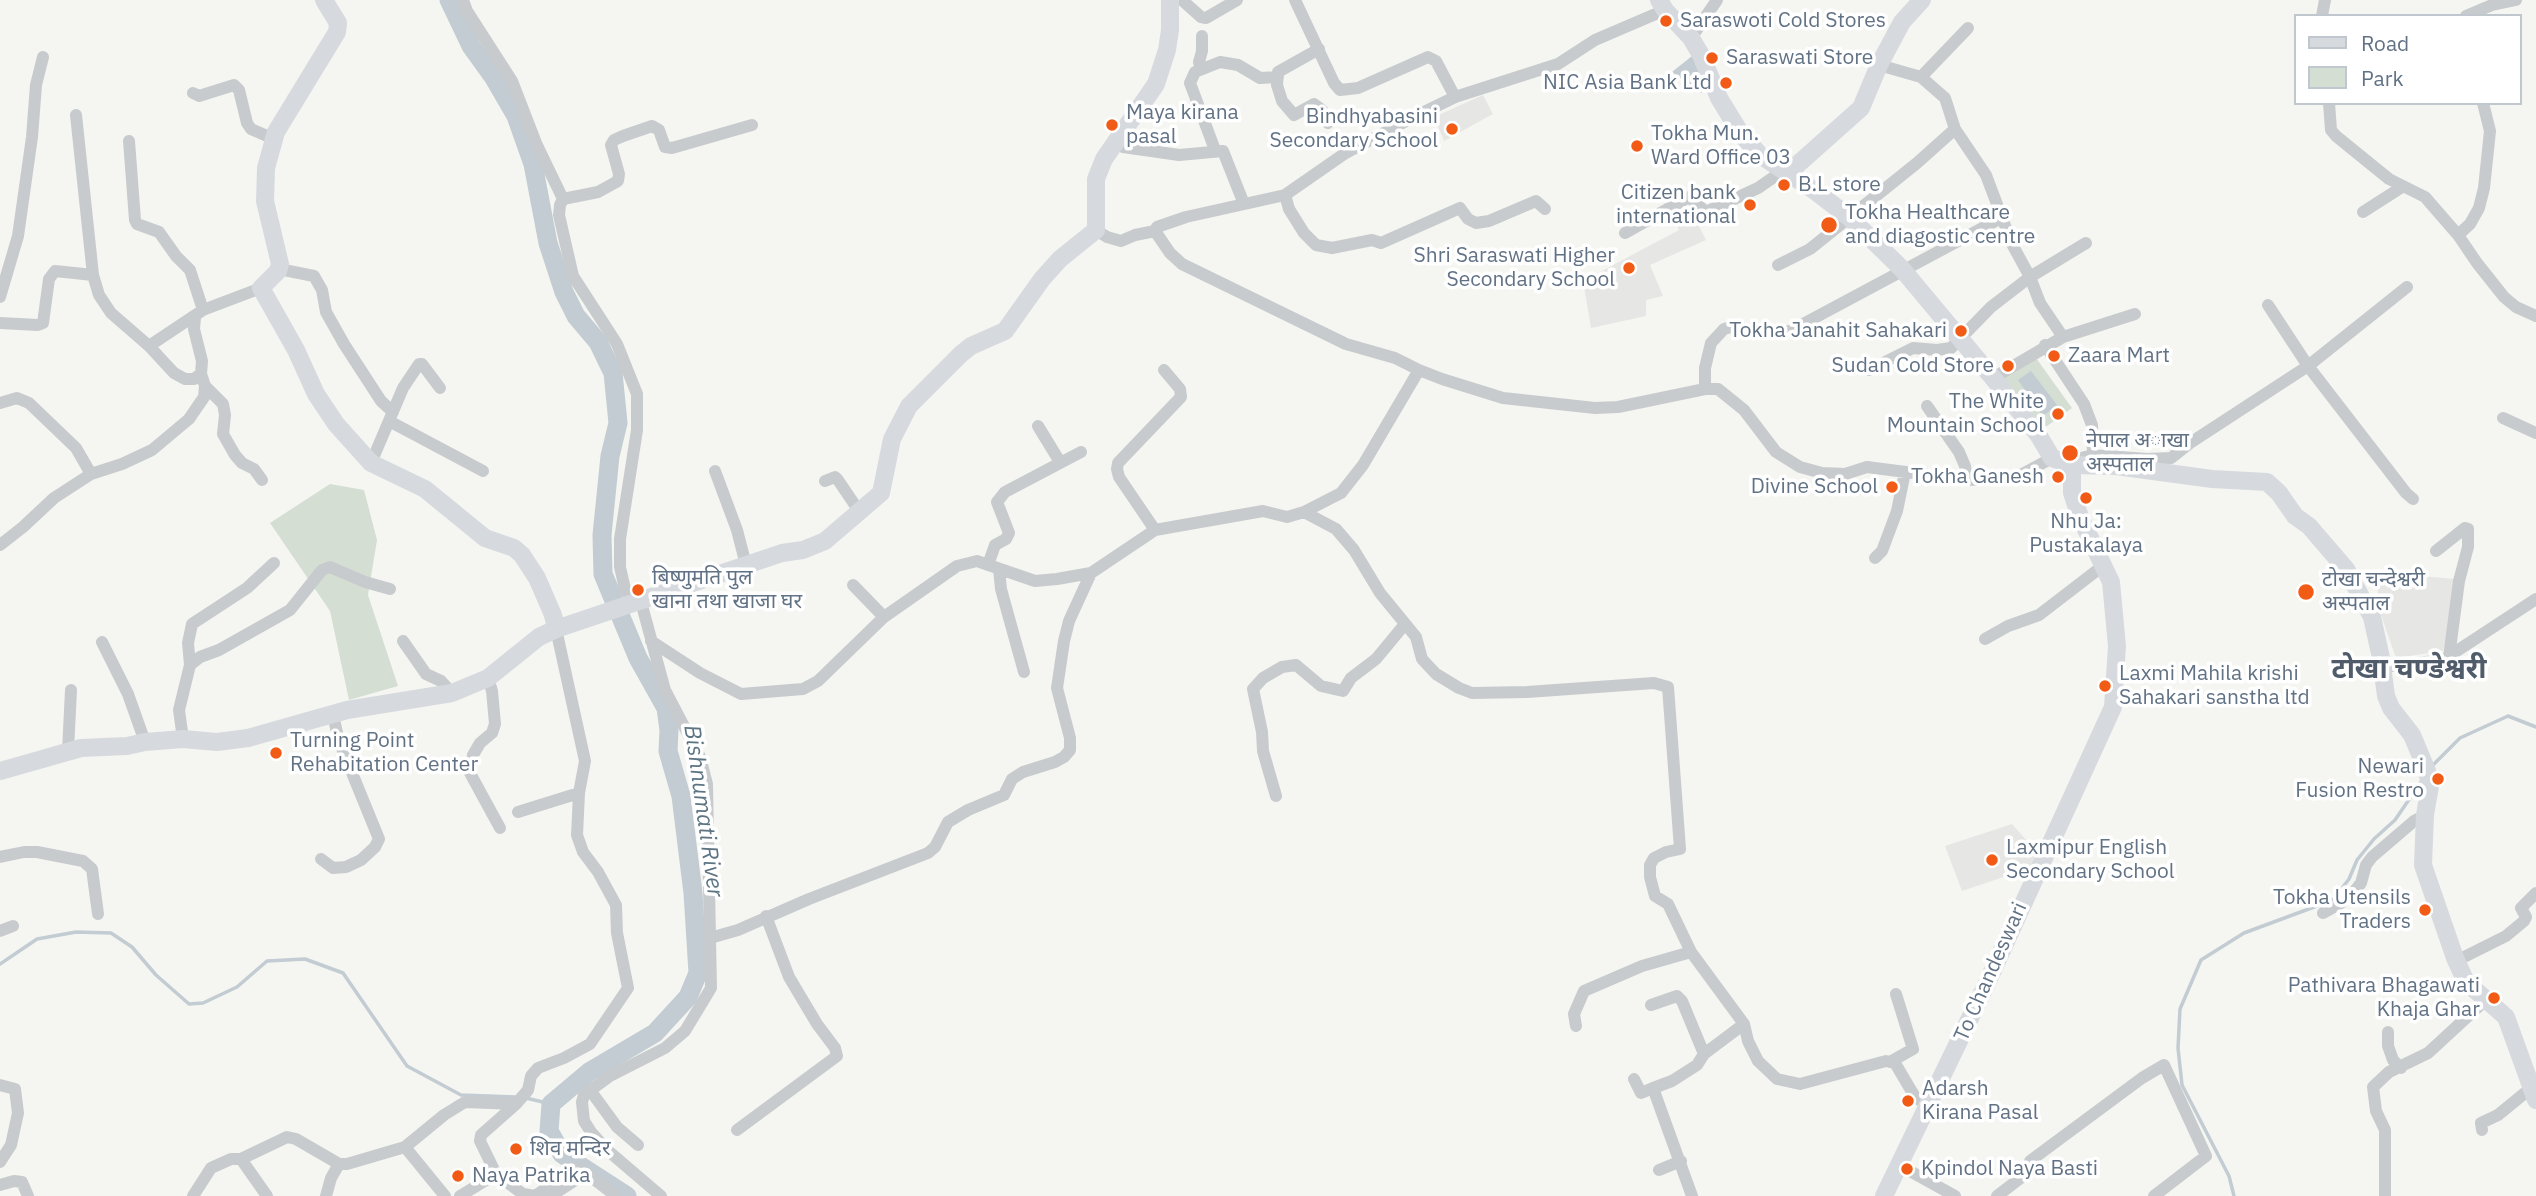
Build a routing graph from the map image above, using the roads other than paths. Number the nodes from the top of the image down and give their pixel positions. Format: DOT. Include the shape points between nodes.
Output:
graph roads {
  1 [pos="324,0"];
  2 [pos="463,0"];
  3 [pos="1171,0"];
  4 [pos="1182,0"];
  5 [pos="1237,0"];
  6 [pos="1295,0"];
  7 [pos="1717,0"];
  8 [pos="1922,0"];
  9 [pos="2516,0"];
  10 [pos="1662,5"];
  11 [pos="2471,14"];
  12 [pos="1968,27"];
  13 [pos="1202,36"];
  14 [pos="1691,38"];
  15 [pos="1319,49"];
  16 [pos="43,57"];
  17 [pos="1879,65"];
  18 [pos="1201,69"];
  19 [pos="1279,77"];
  20 [pos="1921,77"];
  21 [pos="193,93"];
  22 [pos="1455,97"];
  23 [pos="2329,105"];
  24 [pos="2484,105"];
  25 [pos="76,115"];
  26 [pos="1328,122"];
  27 [pos="752,125"];
  28 [pos="1955,129"];
  29 [pos="274,139"];
  30 [pos="129,141"];
  31 [pos="1114,143"];
  32 [pos="1215,150"];
  33 [pos="1786,172"];
  34 [pos="2402,187"];
  35 [pos="1285,195"];
  36 [pos="563,199"];
  37 [pos="1244,204"];
  38 [pos="1545,209"];
  39 [pos="2362,212"];
  40 [pos="1849,217"];
  41 [pos="2003,217"];
  42 [pos="1096,230"];
  43 [pos="1155,231"];
  44 [pos="1625,233"];
  45 [pos="2458,235"];
  46 [pos="2086,243"];
  47 [pos="1779,265"];
  48 [pos="279,269"];
  49 [pos="1902,270"];
  50 [pos="93,275"];
  51 [pos="2030,277"];
  52 [pos="2407,287"];
  53 [pos="261,288"];
  54 [pos="0,297"];
  55 [pos="2268,305"];
  56 [pos="199,314"];
  57 [pos="2136,314"];
  58 [pos="2536,316"];
  59 [pos="0,323"];
  60 [pos="2063,337"];
  61 [pos="1960,340"];
  62 [pos="2045,345"];
  63 [pos="149,346"];
  64 [pos="2308,366"];
  65 [pos="1164,370"];
  66 [pos="1419,370"];
  67 [pos="1869,370"];
  68 [pos="1993,378"];
  69 [pos="203,380"];
  70 [pos="440,388"];
  71 [pos="1705,389"];
  72 [pos="0,403"];
  73 [pos="1927,406"];
  74 [pos="391,417"];
  75 [pos="2504,418"];
  76 [pos="1038,426"];
  77 [pos="2536,433"];
  78 [pos="1081,452"];
  79 [pos="2093,455"];
  80 [pos="2052,458"];
  81 [pos="1060,462"];
  82 [pos="371,463"];
  83 [pos="2071,465"];
  84 [pos="483,471"];
  85 [pos="715,471"];
  86 [pos="1905,472"];
  87 [pos="91,474"];
  88 [pos="262,480"];
  89 [pos="825,481"];
  90 [pos="1967,481"];
  91 [pos="2413,499"];
  92 [pos="859,511"];
  93 [pos="1304,512"];
  94 [pos="1155,530"];
  95 [pos="0,545"];
  96 [pos="2436,551"];
  97 [pos="1875,558"];
  98 [pos="274,563"];
  99 [pos="746,565"];
  100 [pos="2104,565"];
  101 [pos="994,567"];
  102 [pos="1091,573"];
  103 [pos="853,585"];
  104 [pos="390,589"];
  105 [pos="2536,599"];
  106 [pos="634,604"];
  107 [pos="884,617"];
  108 [pos="1405,624"];
  109 [pos="556,629"];
  110 [pos="1985,639"];
  111 [pos="403,641"];
  112 [pos="651,641"];
  113 [pos="102,642"];
  114 [pos="2449,657"];
  115 [pos="190,665"];
  116 [pos="2382,667"];
  117 [pos="1024,672"];
  118 [pos="488,678"];
  119 [pos="71,690"];
  120 [pos="452,693"];
  121 [pos="333,715"];
  122 [pos="183,739"];
  123 [pos="145,742"];
  124 [pos="68,751"];
  125 [pos="0,771"];
  126 [pos="579,793"];
  127 [pos="1276,796"];
  128 [pos="518,812"];
  129 [pos="2424,815"];
  130 [pos="500,828"];
  131 [pos="0,857"];
  132 [pos="321,859"];
  133 [pos="2536,893"];
  134 [pos="2323,912"];
  135 [pos="98,914"];
  136 [pos="766,916"];
  137 [pos="13,926"];
  138 [pos="0,931"];
  139 [pos="710,938"];
  140 [pos="1691,952"];
  141 [pos="2455,958"];
  142 [pos="1896,993"];
  143 [pos="2484,999"];
  144 [pos="1651,1005"];
  145 [pos="1744,1024"];
  146 [pos="1576,1026"];
  147 [pos="2388,1032"];
  148 [pos="1704,1054"];
  149 [pos="1890,1062"];
  150 [pos="2401,1068"];
  151 [pos="1634,1079"];
  152 [pos="0,1085"];
  153 [pos="1653,1088"];
  154 [pos="590,1090"];
  155 [pos="2533,1094"];
  156 [pos="516,1104"];
  157 [pos="1930,1105"];
  158 [pos="737,1130"];
  159 [pos="2482,1130"];
  160 [pos="638,1146"];
  161 [pos="405,1147"];
  162 [pos="242,1159"];
  163 [pos="1681,1161"];
  164 [pos="0,1162"];
  165 [pos="339,1164"];
  166 [pos="1899,1165"];
  167 [pos="1658,1170"];
  168 [pos="586,1173"];
  169 [pos="496,1174"];
  170 [pos="0,1185"];
  171 [pos="27,1196"];
  172 [pos="193,1196"];
  173 [pos="267,1196"];
  174 [pos="326,1196"];
  175 [pos="446,1196"];
  176 [pos="460,1196"];
  177 [pos="551,1196"];
  178 [pos="616,1196"];
  179 [pos="661,1196"];
  180 [pos="1692,1196"];
  181 [pos="1885,1196"];
  182 [pos="1955,1196"];
  183 [pos="1997,1196"];
  184 [pos="2154,1196"];
  185 [pos="2385,1196"];
  1 -- 29 [label="street" via="338,23 337,32"];
  2 -- 36 [label="street" via="512,81"];
  3 -- 31 [label="street" via="1167,50 1156,84"];
  4 -- 5 [label="street" via="1206,18"];
  6 -- 15 [label="street"];
  7 -- 14 [label="street"];
  8 -- 17 [label="street" via="1902,22"];
  9 -- 11 [label="street"];
  10 -- 14 [label="street"];
  10 -- 22 [label="street" via="1558,64"];
  12 -- 20 [label="street"];
  13 -- 18 [label="street"];
  14 -- 33 [label="street" via="1741,134 1760,155"];
  15 -- 19 [label="street" via="1278,72"];
  15 -- 22 [label="street" via="1340,90 1358,89 1428,57 1436,61"];
  16 -- 54 [label="street" via="18,236"];
  17 -- 20 [label="street"];
  17 -- 33 [label="street" via="1861,108"];
  18 -- 19 [label="street" via="1220,62 1238,65 1260,78"];
  18 -- 32 [label="street" via="1190,83"];
  19 -- 26 [label="street" via="1282,101 1294,115 1314,104"];
  20 -- 28 [label="street" via="1945,98"];
  21 -- 29 [label="street" via="199,96 234,85 251,129"];
  22 -- 35 [label="street" via="1344,154"];
  23 -- 34 [label="street" via="2331,130 2336,136"];
  24 -- 45 [label="street" via="2490,131 2484,188 2479,208"];
  25 -- 50 [label="street"];
  27 -- 36 [label="street" via="672,148 665,147 659,130 652,126 623,136 611,145 618,181 598,192"];
  28 -- 40 [label="street"];
  28 -- 41 [label="street" via="1986,175"];
  29 -- 48 [label="street" via="266,168 265,201"];
  30 -- 56 [label="street" via="135,220 159,232 184,262"];
  31 -- 32 [label="street" via="1178,155"];
  31 -- 42 [label="street" via="1096,179"];
  32 -- 37 [label="street" via="1223,151"];
  33 -- 40 [label="street"];
  33 -- 44 [label="street" via="1706,212 1689,197"];
  34 -- 39 [label="street"];
  34 -- 45 [label="street" via="2425,197"];
  35 -- 37 [label="street"];
  35 -- 38 [label="street" via="1304,233 1317,245 1332,248 1372,240 1381,243 1460,208 1476,223 1536,201"];
  36 -- 106 [label="street" via="559,215 573,276 617,344 637,394 638,430 620,539 620,567"];
  37 -- 43 [label="street" via="1168,223"];
  40 -- 47 [label="street" via="1810,249"];
  40 -- 49 [label="street"];
  41 -- 49 [label="street"];
  41 -- 51 [label="street"];
  42 -- 43 [label="street" via="1121,241"];
  42 -- 92 [label="street" via="1051,269 1005,331 971,346 909,406 891,439 881,493"];
  43 -- 66 [label="street" via="1182,264 1346,344"];
  45 -- 58 [label="street" via="2504,297"];
  46 -- 51 [label="street"];
  48 -- 53 [label="street"];
  48 -- 74 [label="street" via="314,276 326,312"];
  49 -- 61 [label="street"];
  49 -- 71 [label="street" via="1790,331 1724,329 1711,343"];
  50 -- 59 [label="street" via="55,271 49,279 43,323"];
  50 -- 63 [label="street" via="111,313"];
  51 -- 60 [label="street" via="2040,303"];
  51 -- 61 [label="street" via="1991,307"];
  52 -- 64 [label="street"];
  53 -- 56 [label="street"];
  53 -- 82 [label="street" via="316,394"];
  55 -- 64 [label="street"];
  56 -- 63 [label="street"];
  56 -- 69 [label="street" via="194,329"];
  57 -- 60 [label="street"];
  60 -- 62 [label="street"];
  61 -- 67 [label="street" via="1951,348 1913,348"];
  61 -- 68 [label="street"];
  62 -- 68 [label="street"];
  62 -- 79 [label="street" via="2084,404 2092,425"];
  63 -- 69 [label="street" via="174,373"];
  64 -- 79 [label="street" via="2171,458"];
  64 -- 91 [label="street"];
  65 -- 94 [label="street" via="1181,397 1117,469"];
  66 -- 71 [label="street" via="1503,398 1561,405 1618,407"];
  66 -- 93 [label="street" via="1363,465 1340,493"];
  68 -- 80 [label="street"];
  69 -- 87 [label="street" via="204,397 189,419 152,450"];
  69 -- 88 [label="street" via="223,404 223,434 242,463"];
  70 -- 74 [label="street" via="419,364"];
  71 -- 86 [label="street" via="1718,389 1731,397 1776,452 1800,467 1822,473 1845,474 1867,467"];
  72 -- 87 [label="street" via="17,398 29,403 76,448"];
  73 -- 90 [label="street" via="1959,452"];
  74 -- 82 [label="street"];
  74 -- 84 [label="street"];
  75 -- 77 [label="street"];
  76 -- 81 [label="street"];
  78 -- 81 [label="street"];
  79 -- 83 [label="street"];
  80 -- 83 [label="street"];
  80 -- 90 [label="street" via="2015,478"];
  81 -- 101 [label="street" via="1005,492 997,502 1009,533 995,545"];
  82 -- 109 [label="street" via="425,489 485,538 522,555 537,579"];
  83 -- 100 [label="street, To Chandeswari" via="2072,493"];
  83 -- 116 [label="street" via="2267,482 2346,569 2372,617"];
  85 -- 99 [label="street"];
  86 -- 90 [label="street"];
  86 -- 97 [label="street" via="1897,512"];
  87 -- 95 [label="street" via="54,498"];
  89 -- 92 [label="street" via="835,477"];
  92 -- 99 [label="street" via="825,541"];
  93 -- 94 [label="street" via="1287,517 1263,511"];
  93 -- 108 [label="street" via="1336,529"];
  94 -- 102 [label="street"];
  96 -- 114 [label="street" via="2468,529"];
  98 -- 115 [label="street" via="247,588 192,624"];
  99 -- 106 [label="street"];
  100 -- 110 [label="street" via="2039,615"];
  100 -- 157 [label="street, To Chandeswari" via="2111,582 2117,646 2113,707"];
  101 -- 102 [label="street" via="1035,581"];
  101 -- 107 [label="street" via="977,561 957,566"];
  101 -- 117 [label="street"];
  102 -- 136 [label="street" via="1069,621 1057,688 1070,738 1070,750 1064,757 1023,772 1012,779 1004,795 948,822 928,853"];
  103 -- 107 [label="street"];
  104 -- 115 [label="street" via="330,567 322,570 290,610"];
  105 -- 114 [label="street"];
  106 -- 109 [label="street"];
  106 -- 112 [label="street"];
  107 -- 112 [label="street" via="818,681 803,689 741,694"];
  108 -- 127 [label="street" via="1343,691 1321,686 1296,664 1263,678 1253,689"];
  108 -- 140 [label="street" via="1416,637 1422,659 1436,674 1472,693 1654,683 1668,687 1680,849 1654,858 1650,877 1655,896 1668,904"];
  109 -- 118 [label="street" via="538,637"];
  109 -- 126 [label="street" via="585,761"];
  111 -- 120 [label="street" via="426,674"];
  112 -- 139 [label="street" via="665,690 700,757 708,784"];
  113 -- 123 [label="street"];
  114 -- 116 [label="street"];
  115 -- 122 [label="street" via="179,710"];
  116 -- 129 [label="street" via="2386,696 2412,734 2430,786"];
  118 -- 120 [label="street"];
  118 -- 130 [label="street" via="495,724 473,755 470,774"];
  119 -- 124 [label="street"];
  120 -- 121 [label="street"];
  121 -- 122 [label="street" via="248,738 217,742"];
  121 -- 132 [label="street" via="379,839 361,860 346,867 333,869"];
  122 -- 123 [label="street"];
  123 -- 124 [label="street"];
  124 -- 125 [label="street"];
  126 -- 128 [label="street"];
  126 -- 156 [label="street" via="577,835 616,905 628,988 590,1044 538,1068"];
  129 -- 134 [label="street" via="2372,857 2354,892"];
  129 -- 141 [label="street" via="2424,865"];
  131 -- 135 [label="street" via="37,852 83,861 92,869"];
  133 -- 141 [label="street" via="2521,908 2526,919 2515,929"];
  136 -- 139 [label="street"];
  136 -- 158 [label="street" via="789,977 837,1056"];
  137 -- 138 [label="street"];
  139 -- 154 [label="street" via="711,988 685,1031 665,1048"];
  140 -- 145 [label="street"];
  140 -- 146 [label="street" via="1642,966 1584,991 1574,1014"];
  141 -- 143 [label="street" via="2466,982"];
  142 -- 149 [label="street" via="1913,1049"];
  143 -- 150 [label="street" via="2428,1053"];
  143 -- 155 [label="street" via="2506,1017"];
  144 -- 148 [label="street" via="1677,996"];
  145 -- 148 [label="street"];
  145 -- 149 [label="street" via="1758,1061 1777,1079 1800,1084"];
  147 -- 150 [label="street" via="2393,1060"];
  148 -- 153 [label="street" via="1697,1065"];
  149 -- 157 [label="street" via="1915,1097"];
  150 -- 185 [label="street" via="2372,1087 2375,1111 2385,1130"];
  151 -- 153 [label="street" via="1641,1093"];
  152 -- 164 [label="street" via="15,1089 18,1114 11,1145"];
  153 -- 163 [label="street"];
  154 -- 160 [label="street" via="617,1127"];
  154 -- 179 [label="street" via="582,1102 584,1121 606,1149"];
  155 -- 159 [label="street" via="2481,1122"];
  156 -- 161 [label="street" via="465,1102"];
  156 -- 169 [label="street" via="481,1135"];
  157 -- 166 [label="street, To Chandeswari"];
  161 -- 165 [label="street" via="358,1163"];
  161 -- 175 [label="street"];
  162 -- 165 [label="street" via="287,1137"];
  162 -- 172 [label="street" via="211,1168"];
  162 -- 173 [label="street"];
  163 -- 167 [label="street"];
  163 -- 180 [label="street"];
  165 -- 174 [label="street"];
  166 -- 181 [label="street, To Chandeswari"];
  166 -- 182 [label="street"];
  168 -- 169 [label="street" via="569,1170 535,1196 523,1194"];
  168 -- 177 [label="street"];
  168 -- 178 [label="street"];
  169 -- 176 [label="street"];
  170 -- 171 [label="street" via="22,1182"];
  183 -- 184 [label="street" via="2031,1170 2030,1161 2164,1065 2206,1156"];
}
